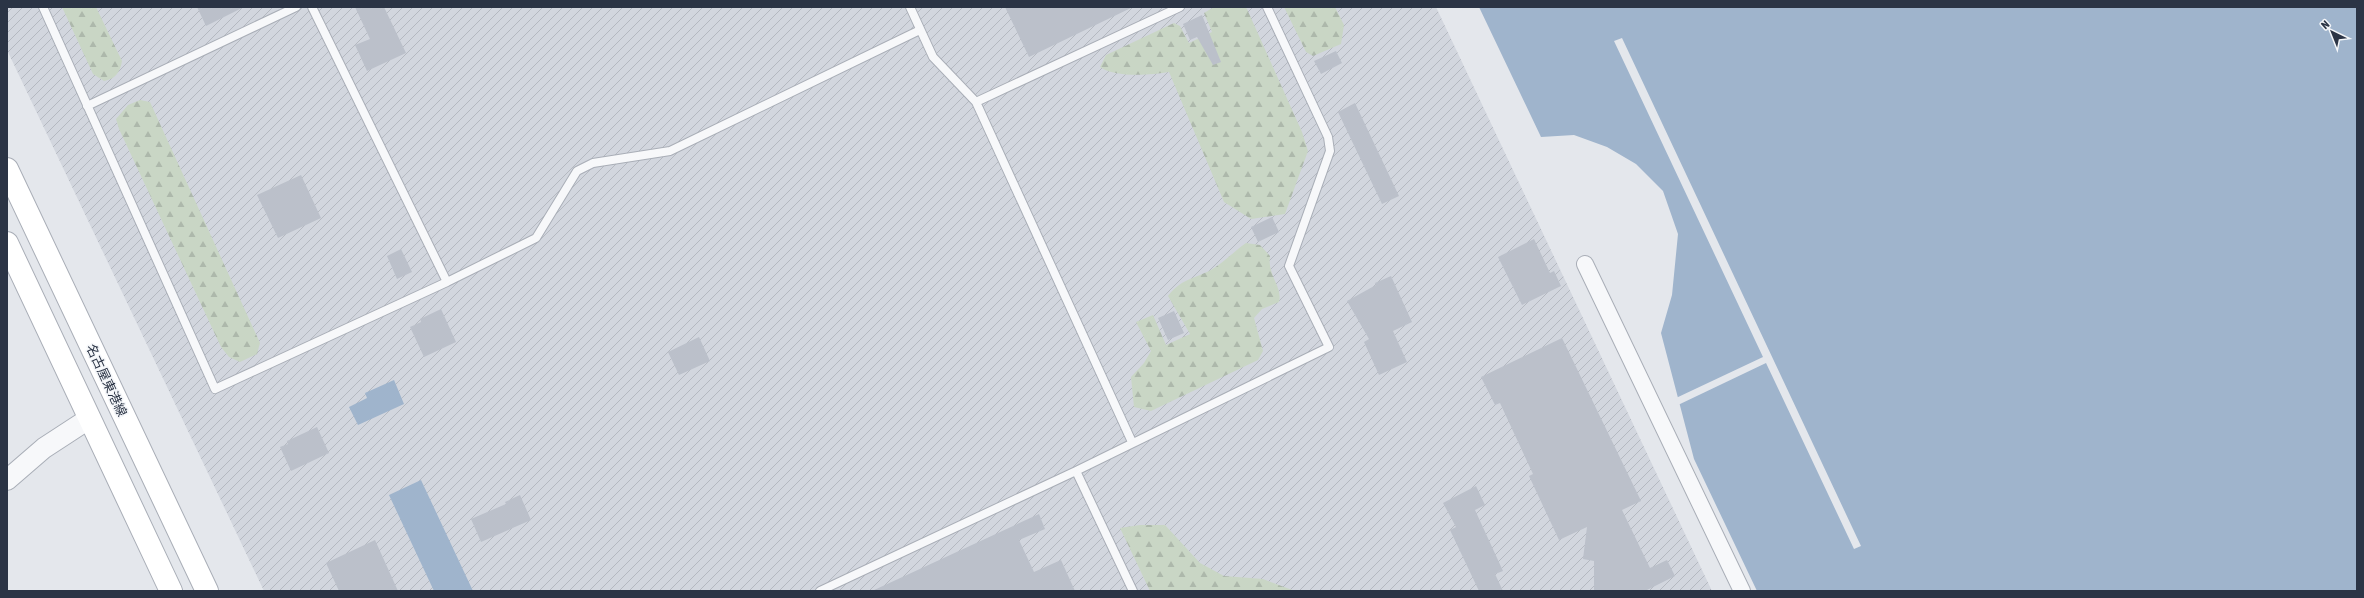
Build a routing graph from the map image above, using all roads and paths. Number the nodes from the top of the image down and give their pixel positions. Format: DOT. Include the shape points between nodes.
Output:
graph roads {
  1 [pos="43,7"];
  2 [pos="296,7"];
  3 [pos="312,7"];
  4 [pos="910,7"];
  5 [pos="1180,7"];
  6 [pos="1266,7"];
  7 [pos="920,30"];
  8 [pos="976,102"];
  9 [pos="87,106"];
  10 [pos="7,169"];
  11 [pos="7,243"];
  12 [pos="1585,264"];
  13 [pos="447,282"];
  14 [pos="90,418"];
  15 [pos="1132,442"];
  16 [pos="1076,471"];
  17 [pos="7,480"];
  18 [pos="171,591"];
  19 [pos="208,591"];
  20 [pos="820,591"];
  21 [pos="1133,591"];
  22 [pos="1742,591"];
  1 -- 9 [label="lane"];
  2 -- 9 [label="lane"];
  3 -- 13 [label="lane"];
  4 -- 7 [label="lane"];
  5 -- 8 [label="lane"];
  6 -- 15 [label="lane" via="1328,137 1330,151 1289,266 1328,347"];
  7 -- 8 [label="lane" via="932,57"];
  7 -- 13 [label="lane" via="670,151 593,163 577,171 536,238"];
  8 -- 15 [label="lane"];
  9 -- 13 [label="lane" via="215,389"];
  10 -- 19 [label="main road, 名古屋東港線"];
  11 -- 14 [label="main road"];
  12 -- 22 [label="street"];
  14 -- 17 [label="street" via="44,448"];
  14 -- 18 [label="main road"];
  15 -- 16 [label="lane"];
  16 -- 20 [label="lane"];
  16 -- 21 [label="lane"];
}
